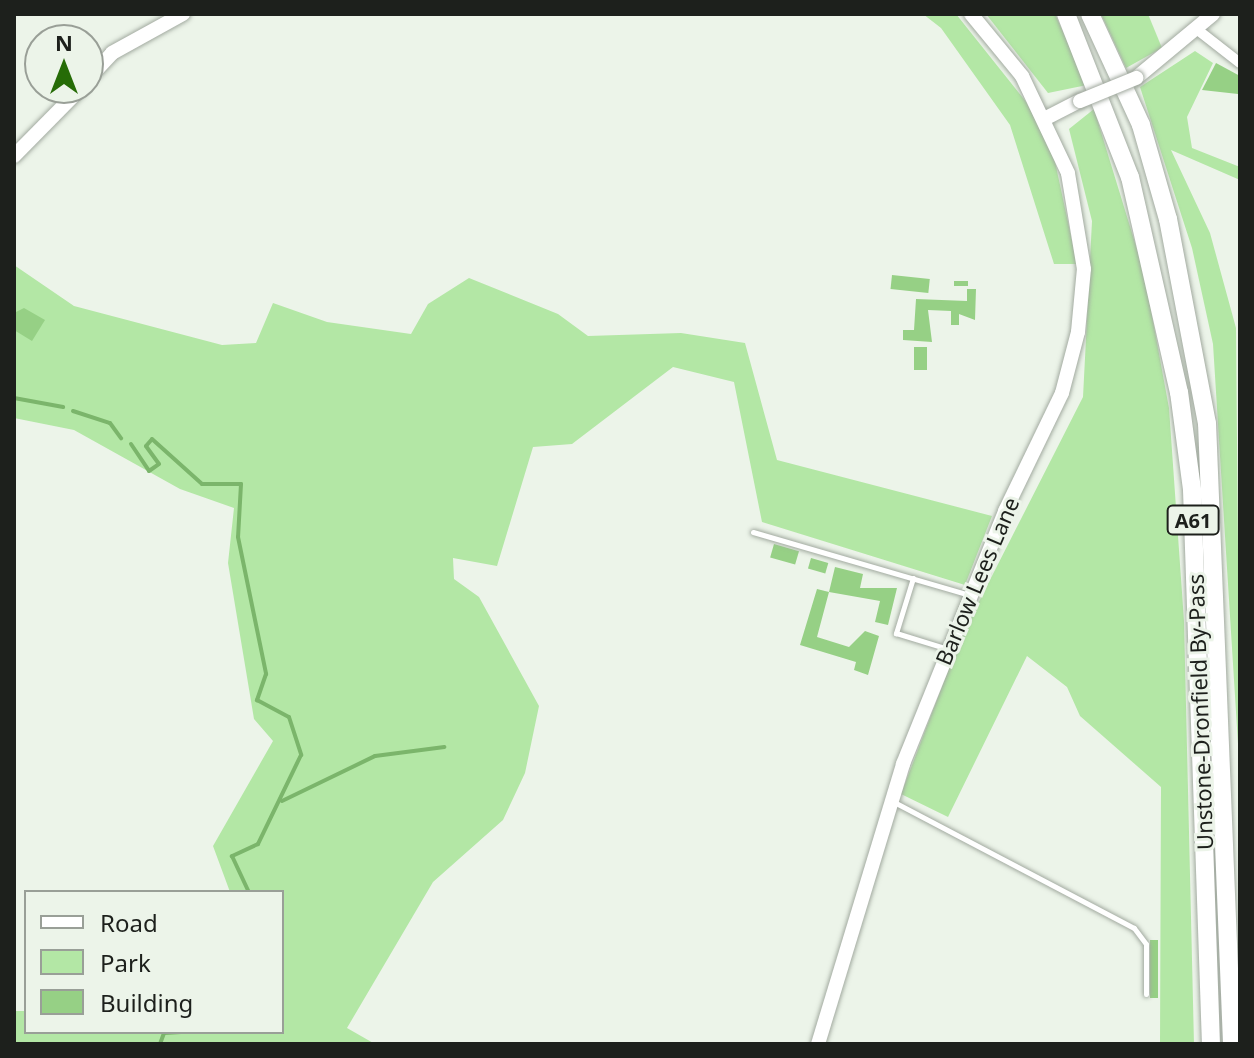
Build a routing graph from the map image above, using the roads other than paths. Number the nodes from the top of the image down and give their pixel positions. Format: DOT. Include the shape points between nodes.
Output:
graph roads {
  1 [pos="183,14"];
  2 [pos="971,14"];
  3 [pos="1066,14"];
  4 [pos="1090,14"];
  5 [pos="1213,14"];
  6 [pos="1199,31"];
  7 [pos="104,62"];
  8 [pos="1240,63"];
  9 [pos="65,104"];
  10 [pos="1046,118"];
  11 [pos="14,156"];
  12 [pos="753,532"];
  13 [pos="913,578"];
  14 [pos="971,595"];
  15 [pos="949,650"];
  16 [pos="890,800"];
  17 [pos="1146,994"];
  18 [pos="818,1044"];
  19 [pos="1211,1044"];
  20 [pos="1232,1044"];
  1 -- 7 [label="street"];
  2 -- 10 [label="street, Barlow Lees Lane"];
  3 -- 19 [label="highway, Unstone-Dronfield By-Pass / A61" via="1130,177 1179,392 1192,490"];
  4 -- 20 [label="highway, Unstone-Dronfield By-Pass / A61" via="1141,125 1168,219 1207,423"];
  5 -- 6 [label="street"];
  6 -- 8 [label="street"];
  6 -- 10 [label="street, bridge" via="1136,78"];
  9 -- 11 [label="street"];
  10 -- 14 [label="street, Barlow Lees Lane" via="1076,206 1084,269 1078,332 1062,393"];
  12 -- 13 [label="lane"];
  13 -- 14 [label="lane"];
  13 -- 15 [label="lane" via="896,633"];
  14 -- 15 [label="street, Barlow Lees Lane"];
  15 -- 16 [label="street, Barlow Lees Lane"];
  16 -- 17 [label="lane" via="1134,928 1146,944"];
  16 -- 18 [label="street, Barlow Lees Lane"];
}
